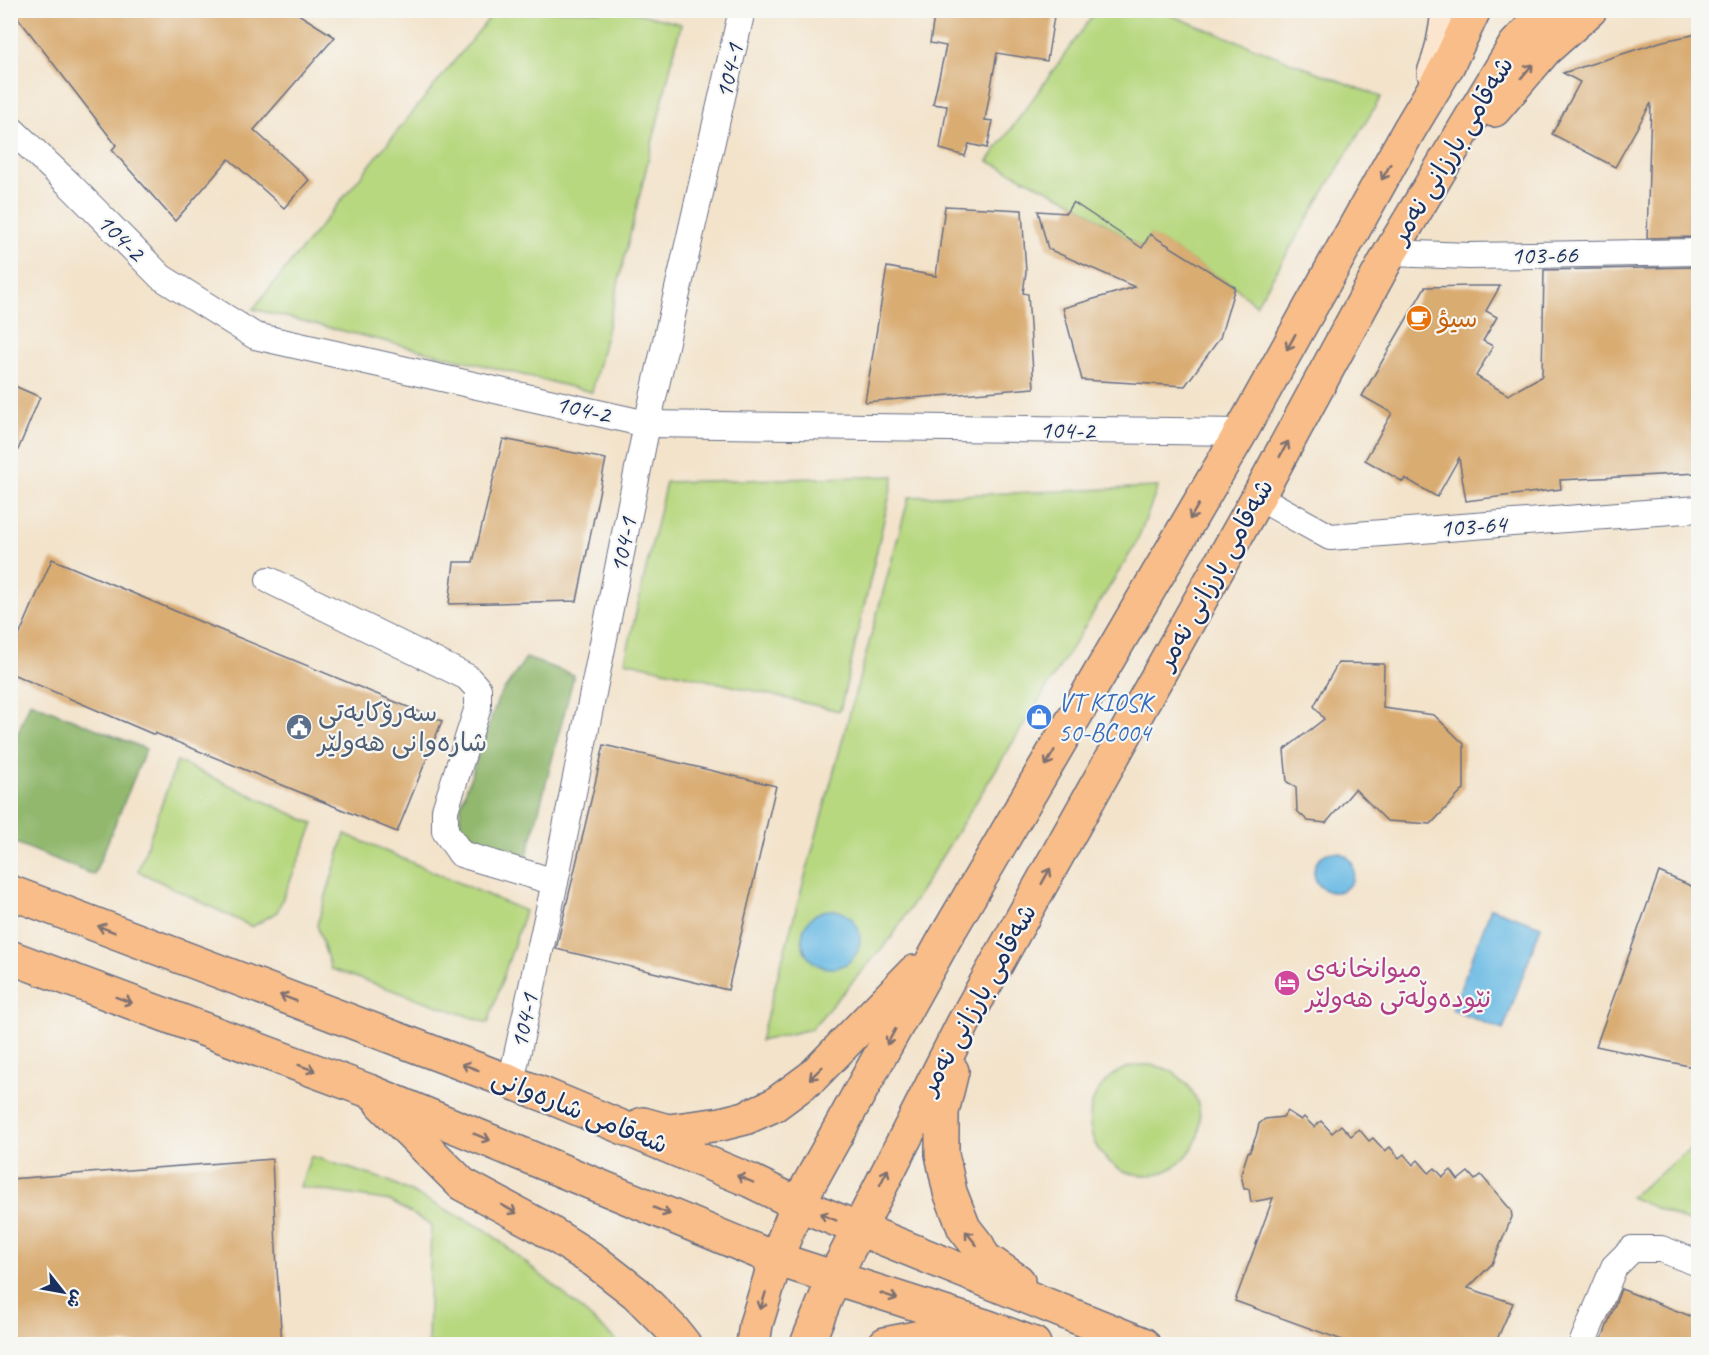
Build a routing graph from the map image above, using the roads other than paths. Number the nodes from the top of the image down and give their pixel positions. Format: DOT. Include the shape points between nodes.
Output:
graph roads {
  1 [pos="742,10"];
  2 [pos="1448,10"];
  3 [pos="1474,10"];
  4 [pos="1548,10"];
  5 [pos="1590,10"];
  6 [pos="10,128"];
  7 [pos="1409,130"];
  8 [pos="1434,179"];
  9 [pos="1698,252"];
  10 [pos="1390,254"];
  11 [pos="648,423"];
  12 [pos="1241,432"];
  13 [pos="1258,497"];
  14 [pos="1698,509"];
  15 [pos="269,580"];
  16 [pos="555,882"];
  17 [pos="10,892"];
  18 [pos="944,940"];
  19 [pos="10,957"];
  20 [pos="964,1022"];
  21 [pos="511,1082"];
  22 [pos="369,1091"];
  23 [pos="545,1095"];
  24 [pos="798,1204"];
  25 [pos="858,1229"];
  26 [pos="776,1259"];
  27 [pos="1698,1263"];
  28 [pos="834,1278"];
  29 [pos="1065,1313"];
  30 [pos="988,1327"];
  31 [pos="684,1344"];
  32 [pos="753,1344"];
  33 [pos="807,1344"];
  34 [pos="885,1344"];
  35 [pos="1034,1344"];
  36 [pos="1143,1344"];
  37 [pos="1582,1344"];
  1 -- 11 [label="street, 104-1"];
  2 -- 7 [label="main road" via="1438,61"];
  3 -- 7 [label="main road, شەقامی بارزانی نەمر" via="1448,65"];
  4 -- 8 [label="main road, شەقامی بارزانی نەمر" via="1515,45"];
  8 -- 5 [label="main road, one-way" via="1545,50"];
  6 -- 11 [label="street, 104-2" via="160,277 255,336"];
  7 -- 12 [label="main road, شەقامی بارزانی نەمر, one-way"];
  8 -- 10 [label="main road, شەقامی بارزانی نەمر"];
  9 -- 10 [label="street, 103-66"];
  13 -- 10 [label="main road, شەقامی بارزانی نەمر, one-way"];
  11 -- 12 [label="street, 104-2"];
  11 -- 16 [label="street, 104-1"];
  12 -- 18 [label="main road, شەقامی بارزانی نەمر, one-way"];
  13 -- 14 [label="street, 103-64" via="1330,537"];
  20 -- 13 [label="main road, شەقامی بارزانی نەمر, one-way"];
  15 -- 16 [label="street" via="467,677 478,689 478,707 445,810 445,831 461,854"];
  16 -- 21 [label="street, 104-1"];
  21 -- 17 [label="main road, شەقامی شارەوانی, one-way"];
  18 -- 23 [label="main road, one-way" via="812,1077 774,1105 745,1118 668,1131"];
  18 -- 24 [label="main road, شەقامی بارزانی نەمر, one-way"];
  19 -- 22 [label="main road, one-way"];
  25 -- 20 [label="main road, شەقامی بارزانی نەمر, one-way"];
  29 -- 20 [label="main road, one-way" via="984,1258 963,1228 942,1154 942,1112"];
  21 -- 23 [label="main road, شەقامی شارەوانی"];
  22 -- 26 [label="main road, one-way"];
  22 -- 31 [label="main road, one-way" via="462,1184 595,1260 636,1293"];
  24 -- 23 [label="main road, شەقامی شارەوانی, one-way"];
  25 -- 24 [label="main road, شەقامی شارەوانی, one-way"];
  24 -- 26 [label="main road, شەقامی بارزانی نەمر"];
  25 -- 28 [label="main road, شەقامی بارزانی نەمر"];
  25 -- 29 [label="main road, شەقامی شارەوانی"];
  26 -- 28 [label="main road"];
  26 -- 32 [label="main road, شەقامی بارزانی نەمر, one-way"];
  27 -- 37 [label="street" via="1661,1249 1632,1249 1614,1267"];
  28 -- 30 [label="main road, one-way"];
  28 -- 33 [label="main road, شەقامی بارزانی نەمر"];
  29 -- 36 [label="main road, شەقامی شارەوانی"];
  30 -- 34 [label="main road"];
  30 -- 35 [label="main road"];
}
